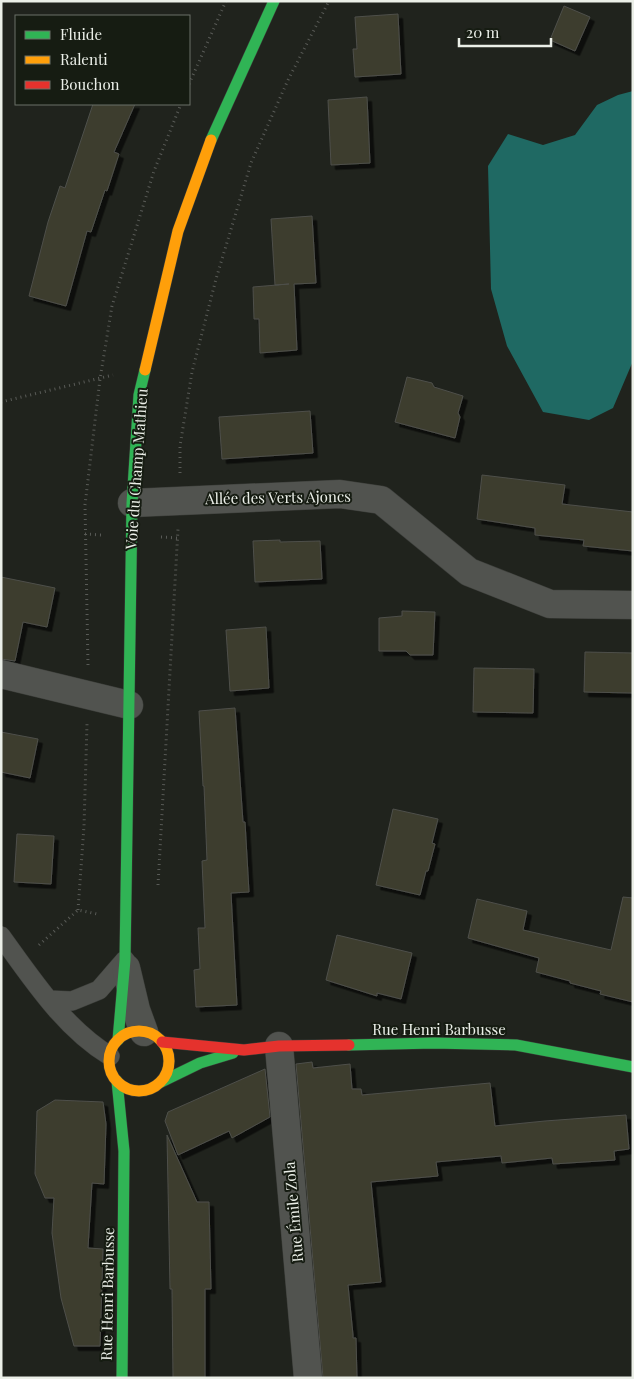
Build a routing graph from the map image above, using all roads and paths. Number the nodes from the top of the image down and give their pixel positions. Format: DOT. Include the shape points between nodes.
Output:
graph roads {
  1 [pos="226,1"];
  2 [pos="274,1"];
  3 [pos="190,82"];
  4 [pos="146,367"];
  5 [pos="1,402"];
  6 [pos="132,503"];
  7 [pos="633,605"];
  8 [pos="1,674"];
  9 [pos="129,705"];
  10 [pos="126,919"];
  11 [pos="1,936"];
  12 [pos="124,960"];
  13 [pos="20,962"];
  14 [pos="49,1000"];
  15 [pos="153,1037"];
  16 [pos="280,1046"];
  17 [pos="114,1048"];
  18 [pos="244,1050"];
  19 [pos="633,1067"];
  20 [pos="117,1081"];
  21 [pos="154,1089"];
  22 [pos="132,1133"];
  23 [pos="124,1151"];
  24 [pos="122,1378"];
  25 [pos="308,1378"];
  1 -- 3 [label="path"];
  2 -- 4 [label="street, Voie du Champ Mathieu" via="212,138 178,231"];
  4 -- 5 [label="path"];
  4 -- 6 [label="street, Voie du Champ Mathieu" via="140,395"];
  6 -- 7 [label="street, Allée des Verts Ajoncs" via="340,494 381,500 469,572 550,604"];
  6 -- 9 [label="street, Voie du Champ Mathieu"];
  8 -- 9 [label="street"];
  9 -- 10 [label="street, Voie du Champ Mathieu"];
  10 -- 12 [label="street, Voie du Champ Mathieu"];
  10 -- 13 [label="path" via="78,910"];
  11 -- 13 [label="lane"];
  12 -- 14 [label="lane" via="99,990 72,1001"];
  12 -- 15 [label="street, Voie du Champ Mathieu" via="136,1010"];
  12 -- 17 [label="street, Voie du Champ Mathieu"];
  13 -- 14 [label="lane"];
  14 -- 17 [label="lane" via="79,1033"];
  15 -- 17 [label="street" via="134,1032 125,1035"];
  15 -- 18 [label="street, Rue Henri Barbusse"];
  15 -- 21 [label="street" via="166,1049 169,1066"];
  16 -- 18 [label="street, Rue Henri Barbusse"];
  16 -- 19 [label="street, Rue Henri Barbusse" via="516,1045"];
  16 -- 25 [label="street, Rue Émile Zola"];
  17 -- 20 [label="street" via="109,1065"];
  18 -- 21 [label="street, Rue Henri Barbusse" via="200,1062"];
  20 -- 21 [label="street" via="134,1091"];
  20 -- 23 [label="street, Rue Henri Barbusse"];
  22 -- 23 [label="street, Rue Henri Barbusse"];
  23 -- 24 [label="street, Rue Henri Barbusse"];
}
